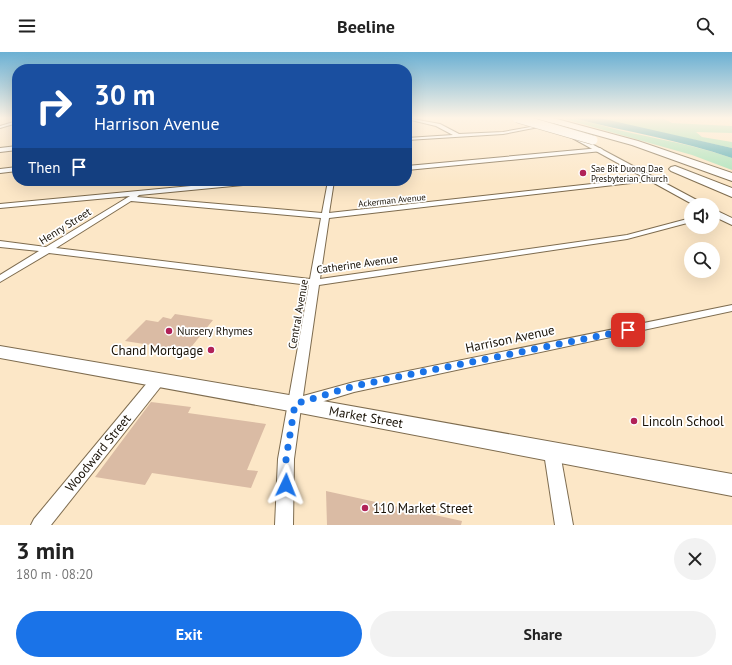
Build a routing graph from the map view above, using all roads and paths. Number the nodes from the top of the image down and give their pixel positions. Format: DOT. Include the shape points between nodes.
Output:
graph roads {
  1 [pos="589,140"];
  2 [pos="590,140"];
  3 [pos="591,140"];
  4 [pos="624,140"];
  5 [pos="598,143"];
  6 [pos="12,149"];
  7 [pos="0,150"];
  8 [pos="412,167"];
  9 [pos="12,170"];
  10 [pos="0,171"];
  11 [pos="732,178"];
  12 [pos="654,179"];
  13 [pos="208,186"];
  14 [pos="330,186"];
  15 [pos="732,186"];
  16 [pos="141,192"];
  17 [pos="732,193"];
  18 [pos="688,198"];
  19 [pos="131,199"];
  20 [pos="0,206"];
  21 [pos="326,216"];
  22 [pos="720,216"];
  23 [pos="684,222"];
  24 [pos="732,222"];
  25 [pos="0,244"];
  26 [pos="47,250"];
  27 [pos="0,279"];
  28 [pos="315,283"];
  29 [pos="732,308"];
  30 [pos="0,353"];
  31 [pos="157,381"];
  32 [pos="295,404"];
  33 [pos="552,452"];
  34 [pos="732,485"];
  35 [pos="40,525"];
  36 [pos="284,525"];
  37 [pos="564,525"];
  1 -- 5 [label="highway, bridge"];
  2 -- 5 [label="highway, bridge"];
  3 -- 5 [label="street"];
  4 -- 11 [label="highway"];
  5 -- 8 [label="street"];
  5 -- 12 [label="street"];
  5 -- 15 [label="highway" via="663,160"];
  5 -- 17 [label="highway"];
  6 -- 7 [label="street"];
  9 -- 10 [label="street"];
  12 -- 18 [label="street"];
  12 -- 21 [label="street, Ackerman Avenue"];
  13 -- 16 [label="street"];
  14 -- 21 [label="street, Central Avenue"];
  16 -- 19 [label="street, Henry Street"];
  16 -- 20 [label="street"];
  19 -- 21 [label="street, Ackerman Avenue"];
  19 -- 26 [label="street, Henry Street"];
  21 -- 28 [label="street, Central Avenue"];
  22 -- 24 [label="street"];
  23 -- 28 [label="street, Catherine Avenue" via="627,237"];
  25 -- 26 [label="street, Catherine Avenue"];
  26 -- 27 [label="street, Henry Street"];
  26 -- 28 [label="street, Catherine Avenue"];
  28 -- 32 [label="street, Central Avenue"];
  29 -- 32 [label="street, Harrison Avenue" via="354,386"];
  30 -- 31 [label="main road, Market Street"];
  31 -- 32 [label="main road, Market Street"];
  31 -- 35 [label="street, Woodward Street"];
  32 -- 33 [label="main road, Market Street"];
  32 -- 36 [label="street, Central Avenue" via="286,459"];
  33 -- 34 [label="main road, Market Street"];
  33 -- 37 [label="street"];
}
